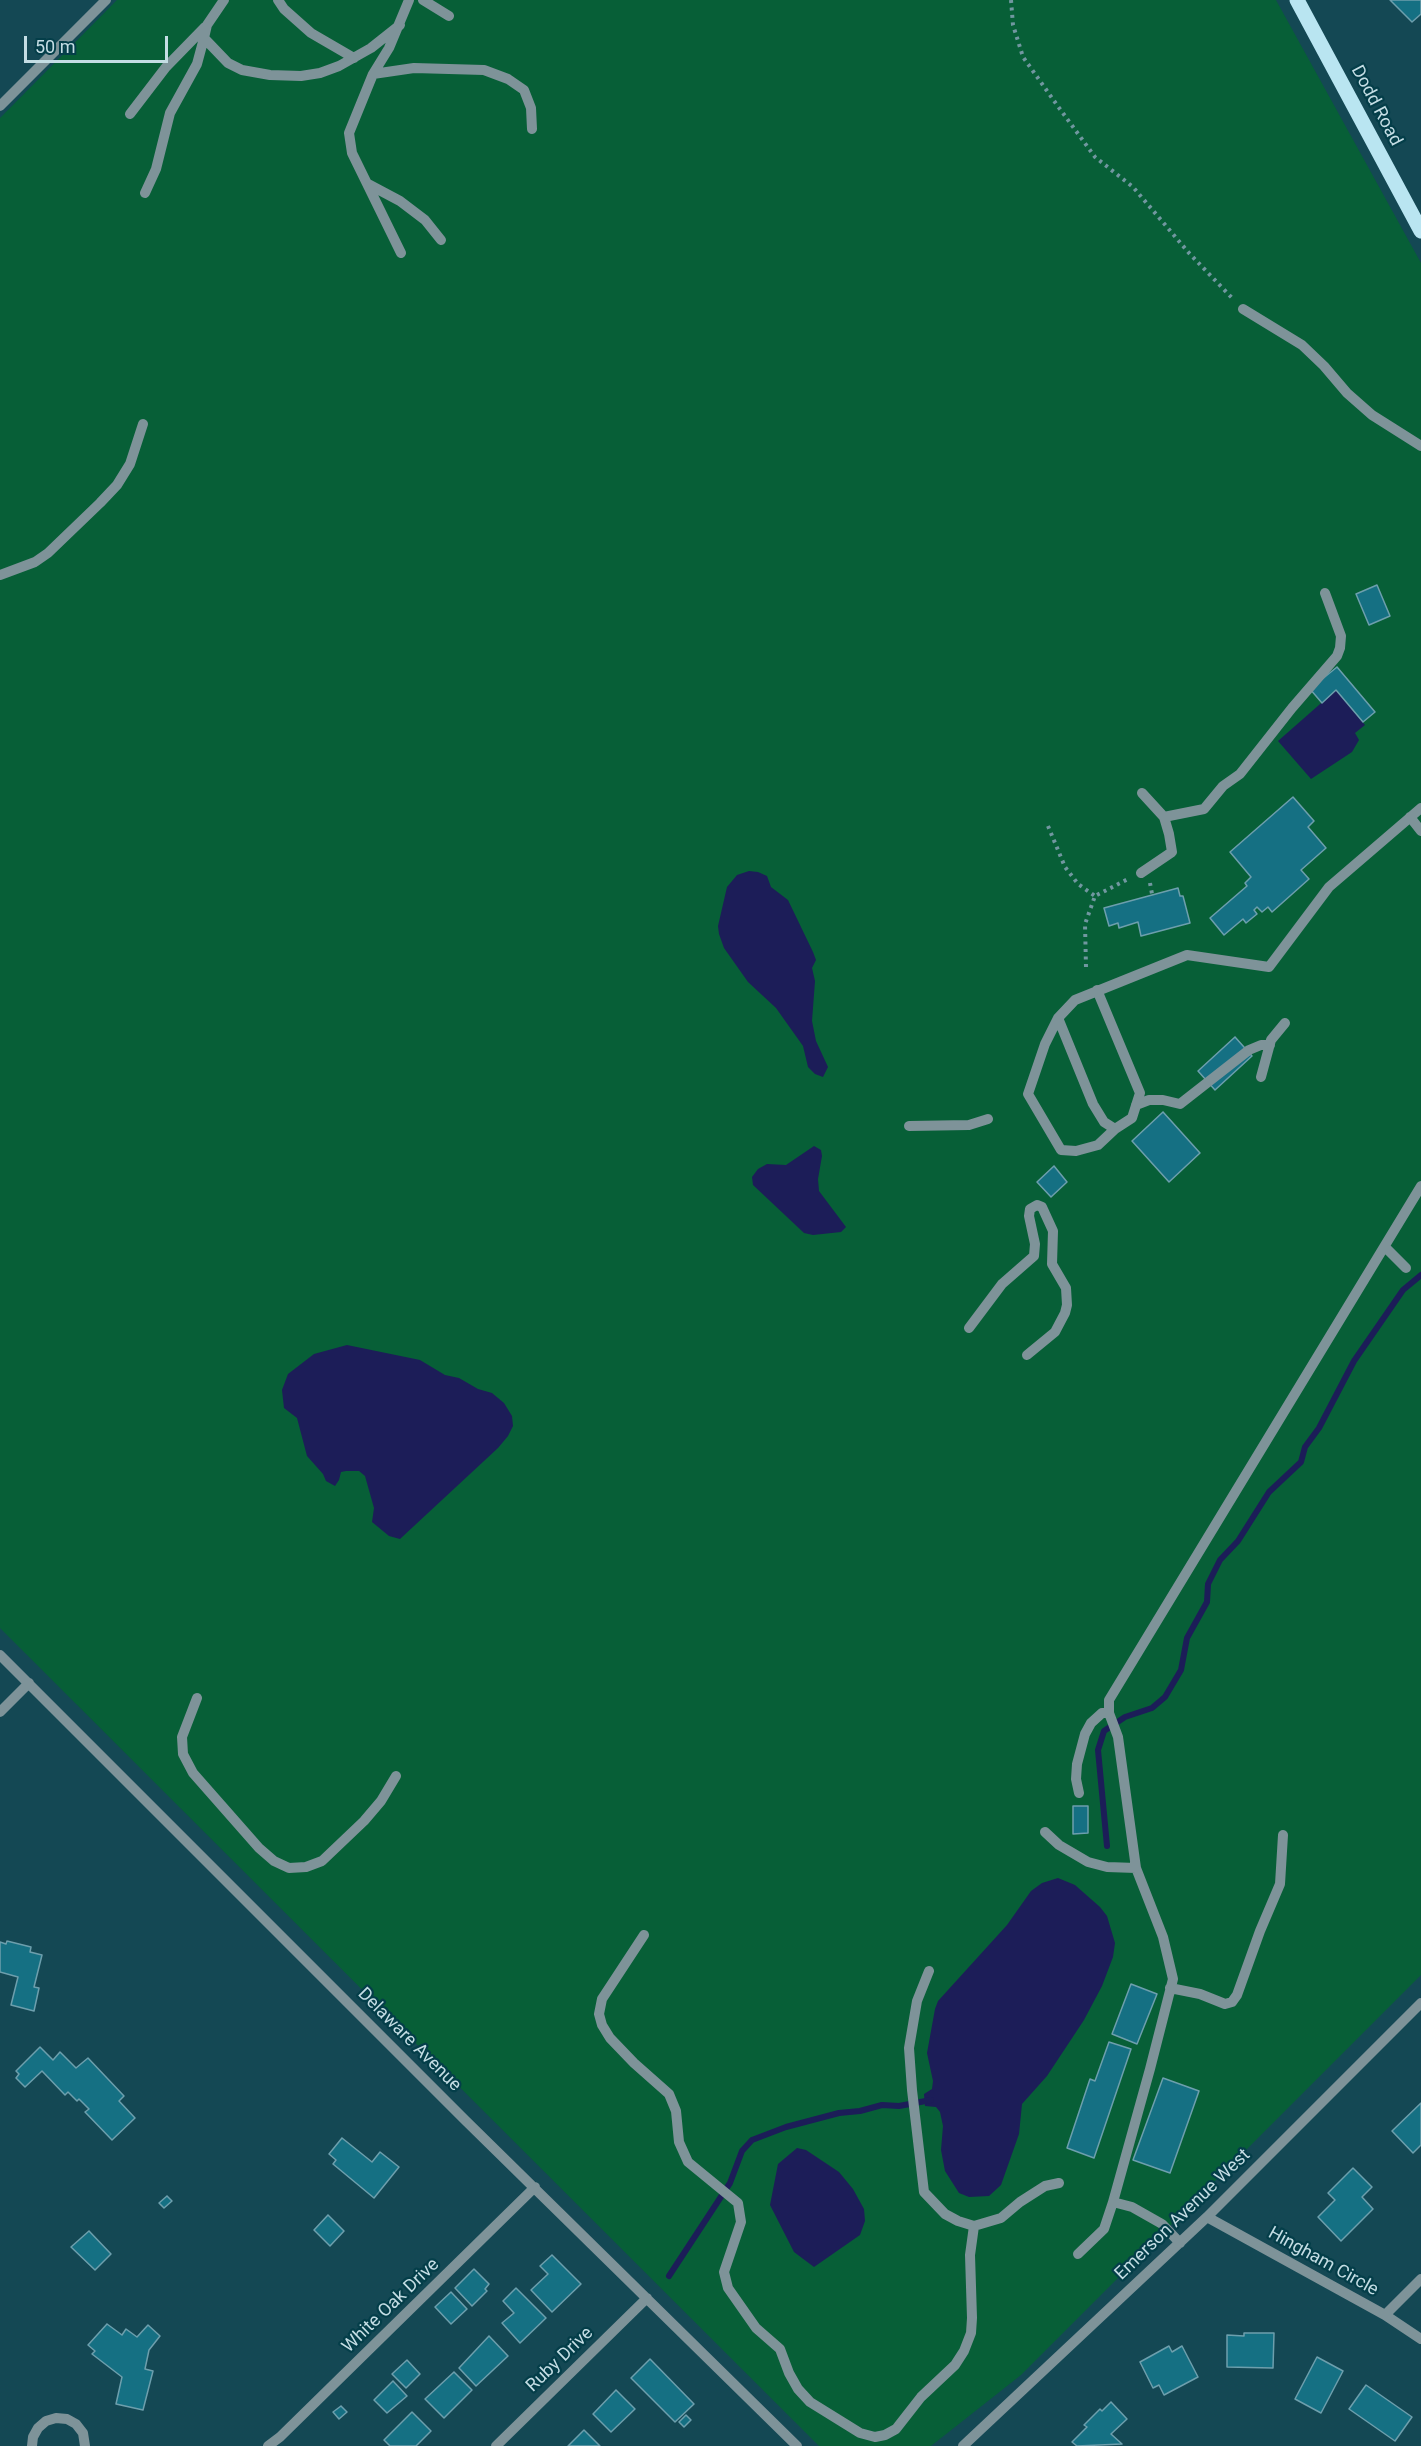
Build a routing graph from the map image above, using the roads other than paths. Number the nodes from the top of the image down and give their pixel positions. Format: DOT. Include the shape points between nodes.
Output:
graph roads {
  1 [pos="106,0"];
  2 [pos="224,0"];
  3 [pos="278,0"];
  4 [pos="409,0"];
  5 [pos="423,0"];
  6 [pos="1298,0"];
  7 [pos="449,16"];
  8 [pos="207,25"];
  9 [pos="400,25"];
  10 [pos="204,38"];
  11 [pos="354,58"];
  12 [pos="373,74"];
  13 [pos="0,106"];
  14 [pos="130,114"];
  15 [pos="532,129"];
  16 [pos="368,184"];
  17 [pos="145,193"];
  18 [pos="1421,231"];
  19 [pos="441,240"];
  20 [pos="401,253"];
  21 [pos="1243,309"];
  22 [pos="143,424"];
  23 [pos="1421,446"];
  24 [pos="0,575"];
  25 [pos="1325,593"];
  26 [pos="1142,793"];
  27 [pos="1421,808"];
  28 [pos="1164,817"];
  29 [pos="1410,817"];
  30 [pos="1421,831"];
  31 [pos="1141,873"];
  32 [pos="1097,990"];
  33 [pos="1058,1017"];
  34 [pos="1285,1023"];
  35 [pos="1270,1045"];
  36 [pos="1261,1077"];
  37 [pos="1136,1105"];
  38 [pos="988,1119"];
  39 [pos="909,1126"];
  40 [pos="1115,1129"];
  41 [pos="1421,1186"];
  42 [pos="1035,1244"];
  43 [pos="1385,1247"];
  44 [pos="1052,1264"];
  45 [pos="1406,1268"];
  46 [pos="969,1328"];
  47 [pos="1027,1355"];
  48 [pos="0,1655"];
  49 [pos="29,1683"];
  50 [pos="197,1698"];
  51 [pos="0,1712"];
  52 [pos="1109,1713"];
  53 [pos="396,1776"];
  54 [pos="1079,1793"];
  55 [pos="1045,1832"];
  56 [pos="1283,1835"];
  57 [pos="1136,1868"];
  58 [pos="644,1935"];
  59 [pos="929,1971"];
  60 [pos="1170,1988"];
  61 [pos="1421,2003"];
  62 [pos="1059,2183"];
  63 [pos="536,2187"];
  64 [pos="1113,2202"];
  65 [pos="1207,2217"];
  66 [pos="974,2226"];
  67 [pos="1180,2243"];
  68 [pos="1078,2254"];
  69 [pos="1421,2279"];
  70 [pos="647,2298"];
  71 [pos="1385,2315"];
  72 [pos="1421,2339"];
  73 [pos="32,2446"];
  74 [pos="86,2446"];
  75 [pos="268,2446"];
  76 [pos="496,2446"];
  77 [pos="797,2446"];
  78 [pos="963,2446"];
  1 -- 13 [label="street"];
  2 -- 8 [label="street"];
  3 -- 11 [label="street" via="311,33"];
  4 -- 9 [label="street"];
  5 -- 7 [label="street"];
  6 -- 18 [label="main road, Dodd Road"];
  8 -- 10 [label="street"];
  8 -- 14 [label="street" via="166,67"];
  9 -- 11 [label="street"];
  9 -- 12 [label="street"];
  10 -- 11 [label="street" via="228,63 242,70 285,77 320,73"];
  10 -- 17 [label="street" via="197,64 170,113 156,169"];
  12 -- 15 [label="street" via="414,68 484,70 524,90 531,108"];
  12 -- 16 [label="street" via="349,133 351,153"];
  16 -- 19 [label="street" via="425,220"];
  16 -- 20 [label="street"];
  21 -- 23 [label="street" via="1302,345 1372,415"];
  22 -- 24 [label="street" via="130,464 100,503 48,553"];
  25 -- 28 [label="street" via="1341,636 1337,656 1240,774 1223,786 1204,809"];
  26 -- 28 [label="street"];
  27 -- 29 [label="street"];
  28 -- 31 [label="street" via="1172,852"];
  29 -- 30 [label="street"];
  29 -- 32 [label="street" via="1329,886 1269,967 1187,955"];
  32 -- 33 [label="street" via="1074,1000"];
  32 -- 37 [label="street" via="1140,1093"];
  33 -- 40 [label="street" via="1093,1104 1104,1122"];
  33 -- 40 [label="street" via="1028,1094 1061,1149 1076,1151 1098,1145"];
  34 -- 35 [label="street"];
  35 -- 36 [label="street"];
  35 -- 37 [label="street" via="1249,1050 1180,1104 1149,1100"];
  37 -- 40 [label="street" via="1132,1118"];
  38 -- 39 [label="street" via="969,1125"];
  41 -- 43 [label="street"];
  42 -- 44 [label="street"];
  42 -- 44 [label="street" via="1029,1209 1037,1204 1053,1231"];
  42 -- 46 [label="street" via="1029,1261 1002,1284"];
  43 -- 45 [label="street"];
  43 -- 52 [label="street" via="1109,1700"];
  44 -- 47 [label="street" via="1066,1288 1065,1313 1055,1332"];
  48 -- 49 [label="street, Delaware Avenue"];
  49 -- 51 [label="street"];
  49 -- 63 [label="street, Delaware Avenue"];
  50 -- 53 [label="street" via="182,1737 183,1754 193,1773 259,1848 289,1868 322,1862 369,1814"];
  52 -- 54 [label="street" via="1102,1713 1085,1734 1077,1764"];
  52 -- 57 [label="street" via="1118,1737"];
  55 -- 57 [label="street" via="1088,1862"];
  56 -- 60 [label="street" via="1280,1884 1232,2002 1225,2004"];
  57 -- 60 [label="street" via="1163,1937 1173,1979"];
  58 -- 66 [label="street" via="602,1999 602,2025 634,2064 669,2094 676,2110 679,2142 688,2162 738,2202 741,2222 724,2272 728,2288 751,2321 780,2349 798,2389 810,2402 860,2433 875,2437 896,2429 921,2397 955,2365 971,2333 970,2255"];
  59 -- 66 [label="street" via="917,2001 909,2048 924,2192 945,2214"];
  60 -- 64 [label="street"];
  61 -- 65 [label="street, Emerson Avenue West"];
  62 -- 66 [label="street" via="1045,2186 1001,2218"];
  63 -- 70 [label="street, Delaware Avenue"];
  63 -- 75 [label="street, White Oak Drive"];
  64 -- 67 [label="street" via="1132,2207 1162,2224"];
  64 -- 68 [label="street" via="1104,2229"];
  65 -- 67 [label="street, Emerson Avenue West"];
  65 -- 71 [label="street, Hingham Circle"];
  67 -- 78 [label="street, Emerson Avenue West"];
  69 -- 71 [label="street"];
  70 -- 76 [label="street, Ruby Drive"];
  70 -- 77 [label="street, Delaware Avenue"];
  71 -- 72 [label="street, Hingham Circle"];
  73 -- 74 [label="street" via="38,2428 56,2418 76,2424"];
}
